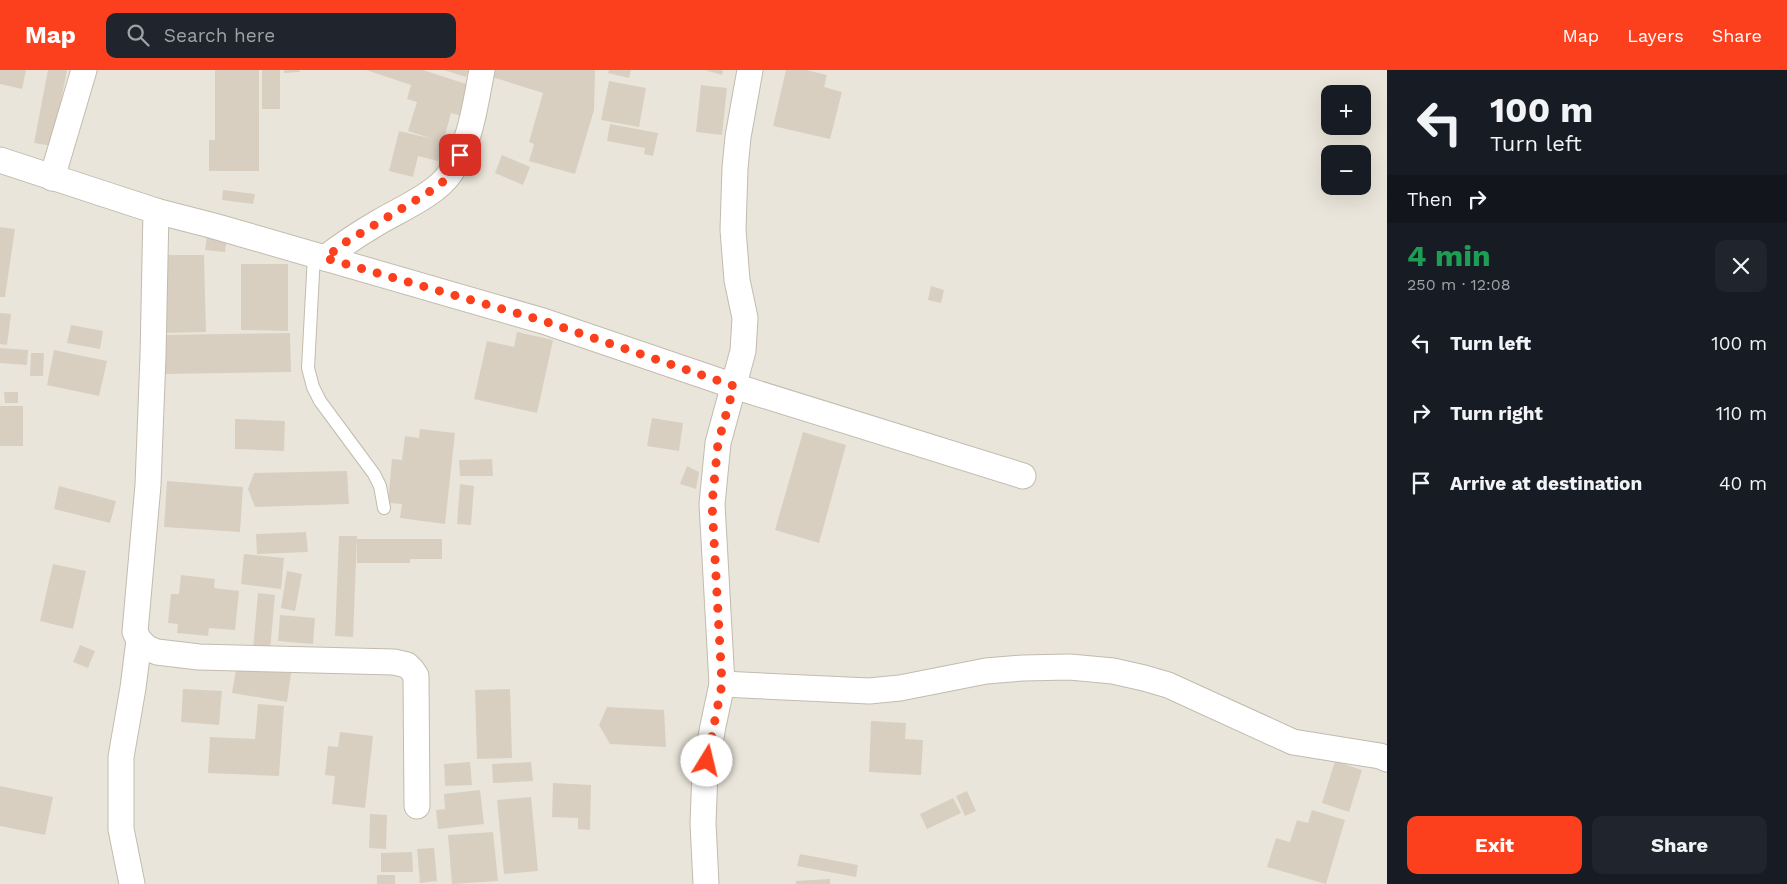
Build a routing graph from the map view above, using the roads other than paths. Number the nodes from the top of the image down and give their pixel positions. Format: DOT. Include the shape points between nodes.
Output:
graph roads {
  1 [pos="84,70"];
  2 [pos="482,70"];
  3 [pos="750,70"];
  4 [pos="0,160"];
  5 [pos="52,178"];
  6 [pos="156,211"];
  7 [pos="319,256"];
  8 [pos="734,386"];
  9 [pos="1023,476"];
  10 [pos="384,508"];
  11 [pos="139,640"];
  12 [pos="722,684"];
  13 [pos="1387,759"];
  14 [pos="417,806"];
  15 [pos="132,884"];
  16 [pos="706,884"];
  1 -- 5 [label="street"];
  2 -- 7 [label="street" via="468,137 451,172 441,184"];
  3 -- 8 [label="street" via="735,168 737,280 745,318 743,351"];
  4 -- 5 [label="street"];
  5 -- 6 [label="street"];
  6 -- 7 [label="street"];
  6 -- 11 [label="street" via="148,465 135,632"];
  7 -- 8 [label="street" via="544,321"];
  7 -- 10 [label="lane" via="308,368 320,401 374,474"];
  8 -- 9 [label="street"];
  8 -- 12 [label="street" via="718,443 712,504"];
  11 -- 14 [label="street" via="157,652 199,657 407,665 416,676"];
  11 -- 15 [label="street" via="121,757 121,829"];
  12 -- 13 [label="street" via="869,692 986,671 1070,667 1144,678 1168,685 1293,742"];
  12 -- 16 [label="street" via="705,772"];
}
